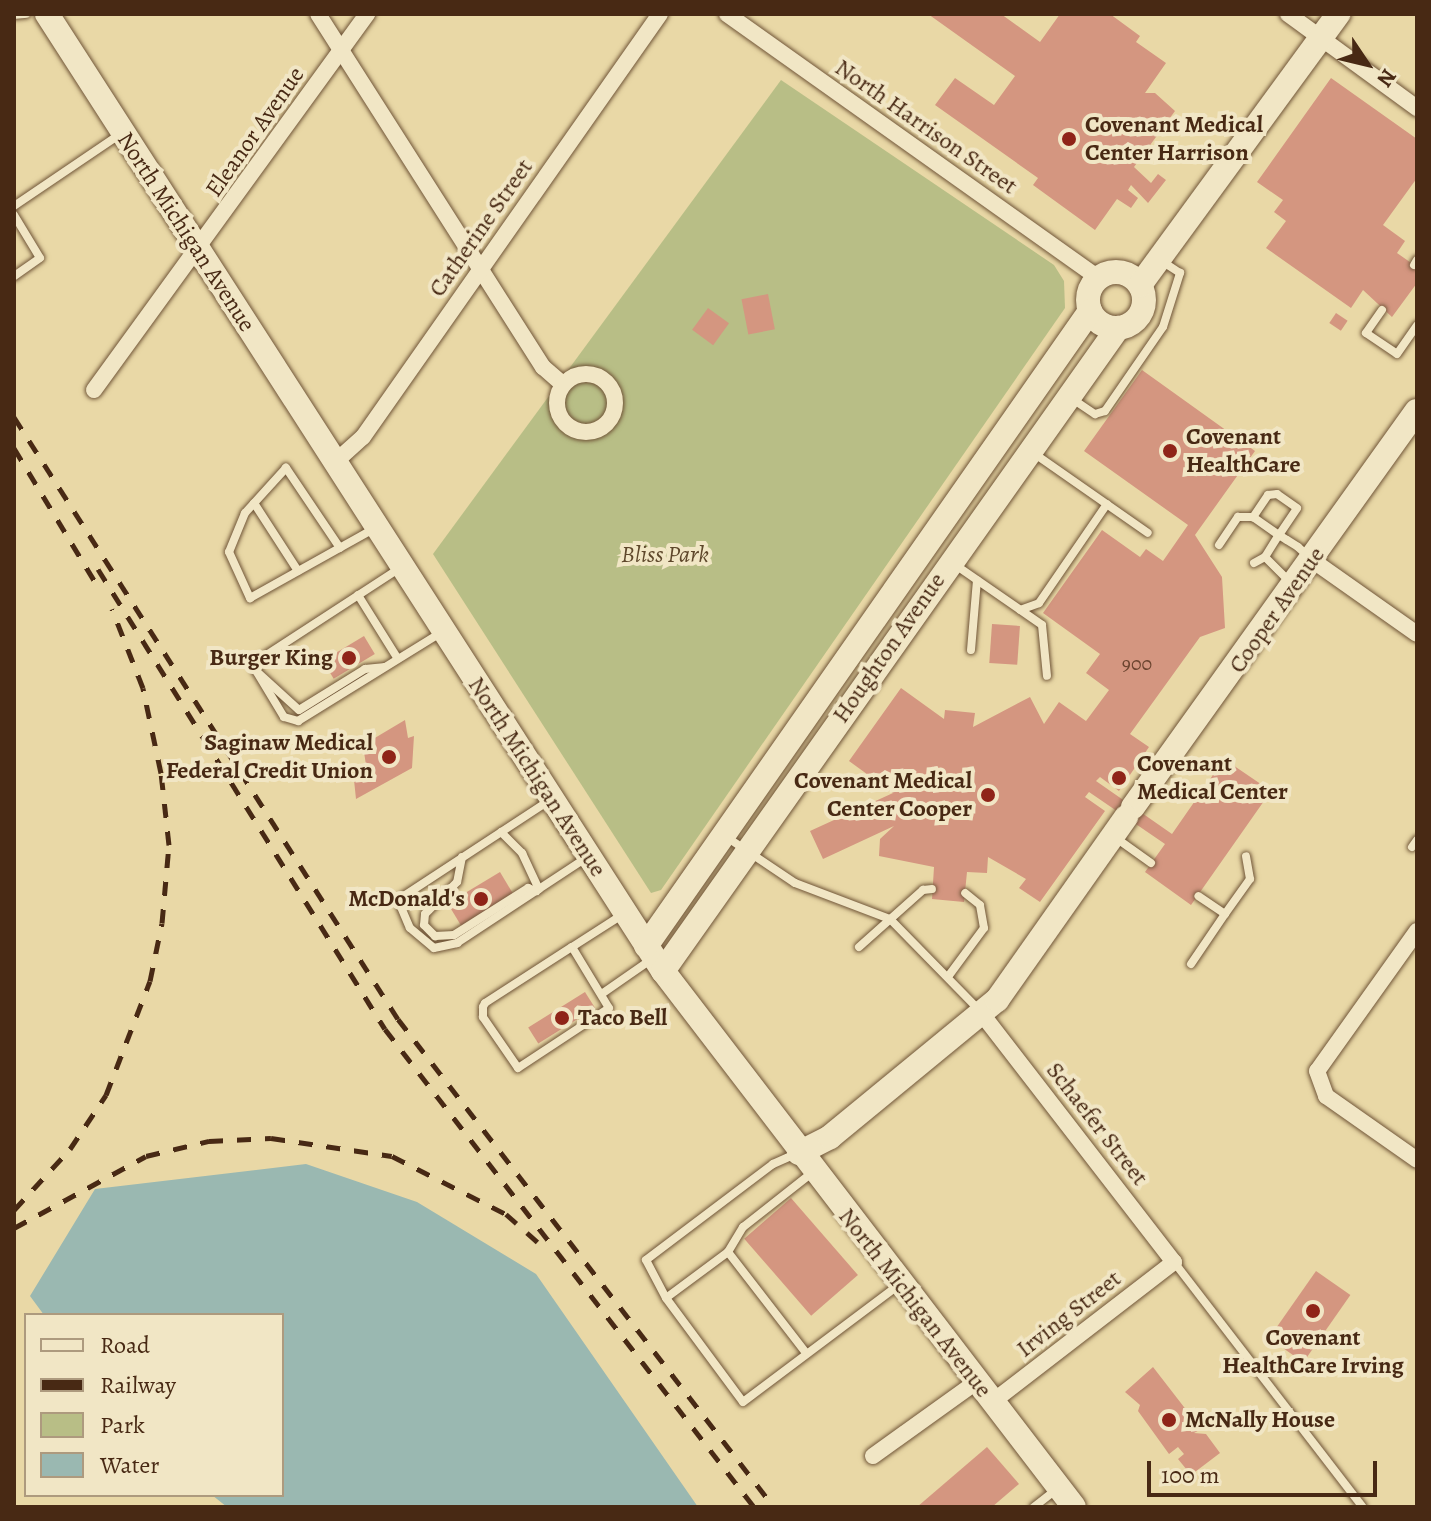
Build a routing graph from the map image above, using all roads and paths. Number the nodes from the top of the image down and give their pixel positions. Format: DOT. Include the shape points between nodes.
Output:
graph roads {
  1 [pos="26,14"];
  2 [pos="47,14"];
  3 [pos="318,14"];
  4 [pos="367,14"];
  5 [pos="660,14"];
  6 [pos="727,14"];
  7 [pos="1288,14"];
  8 [pos="1338,14"];
  9 [pos="14,15"];
  10 [pos="1320,40"];
  11 [pos="341,51"];
  12 [pos="1417,108"];
  13 [pos="123,132"];
  14 [pos="14,206"];
  15 [pos="14,215"];
  16 [pos="197,248"];
  17 [pos="1170,266"];
  18 [pos="482,269"];
  19 [pos="16,271"];
  20 [pos="1098,278"];
  21 [pos="1140,285"];
  22 [pos="1382,310"];
  23 [pos="1090,311"];
  24 [pos="1417,325"];
  25 [pos="1118,328"];
  26 [pos="560,382"];
  27 [pos="94,390"];
  28 [pos="1066,395"];
  29 [pos="1417,411"];
  30 [pos="1028,449"];
  31 [pos="334,463"];
  32 [pos="254,503"];
  33 [pos="1107,504"];
  34 [pos="1253,517"];
  35 [pos="375,528"];
  36 [pos="1148,533"];
  37 [pos="1279,535"];
  38 [pos="1219,545"];
  39 [pos="340,548"];
  40 [pos="1265,557"];
  41 [pos="1312,560"];
  42 [pos="950,562"];
  43 [pos="1254,563"];
  44 [pos="401,567"];
  45 [pos="298,571"];
  46 [pos="977,580"];
  47 [pos="1295,585"];
  48 [pos="358,595"];
  49 [pos="1020,610"];
  50 [pos="442,632"];
  51 [pos="1417,634"];
  52 [pos="971,650"];
  53 [pos="398,659"];
  54 [pos="1047,676"];
  55 [pos="551,799"];
  56 [pos="1124,820"];
  57 [pos="501,832"];
  58 [pos="724,836"];
  59 [pos="747,852"];
  60 [pos="588,856"];
  61 [pos="1246,856"];
  62 [pos="462,857"];
  63 [pos="1151,863"];
  64 [pos="932,889"];
  65 [pos="537,890"];
  66 [pos="965,893"];
  67 [pos="1198,896"];
  68 [pos="625,913"];
  69 [pos="1225,914"];
  70 [pos="890,919"];
  71 [pos="1417,931"];
  72 [pos="572,947"];
  73 [pos="859,947"];
  74 [pos="654,958"];
  75 [pos="1191,964"];
  76 [pos="950,974"];
  77 [pos="603,993"];
  78 [pos="982,1014"];
  79 [pos="1417,1160"];
  80 [pos="806,1162"];
  81 [pos="728,1252"];
  82 [pos="1174,1262"];
  83 [pos="900,1284"];
  84 [pos="666,1298"];
  85 [pos="806,1353"];
  86 [pos="976,1382"];
  87 [pos="992,1402"];
  88 [pos="873,1456"];
  89 [pos="1058,1487"];
  90 [pos="1034,1507"];
  91 [pos="1074,1507"];
  92 [pos="1363,1507"];
  1 -- 9 [label="lane"];
  2 -- 13 [label="street, North Michigan Avenue"];
  3 -- 11 [label="street"];
  4 -- 11 [label="street, Eleanor Avenue"];
  5 -- 18 [label="street, Catherine Street"];
  6 -- 20 [label="street, North Harrison Street"];
  7 -- 10 [label="street"];
  8 -- 10 [label="street"];
  10 -- 12 [label="street"];
  10 -- 17 [label="street"];
  11 -- 16 [label="street, Eleanor Avenue"];
  11 -- 18 [label="street"];
  13 -- 14 [label="lane"];
  13 -- 16 [label="street, North Michigan Avenue"];
  15 -- 19 [label="lane" via="40,258"];
  16 -- 27 [label="street, Eleanor Avenue"];
  16 -- 31 [label="street, North Michigan Avenue"];
  17 -- 21 [label="street"];
  17 -- 28 [label="lane" via="1170,316 1105,411 1095,414"];
  18 -- 26 [label="street" via="543,367"];
  18 -- 31 [label="street, Catherine Street" via="363,437"];
  20 -- 21 [label="street" via="1114,272"];
  20 -- 23 [label="street"];
  21 -- 25 [label="street" via="1139,317"];
  22 -- 24 [label="lane" via="1366,333 1397,354"];
  23 -- 25 [label="street" via="1097,321"];
  23 -- 58 [label="street, Houghton Avenue"];
  25 -- 28 [label="street, Houghton Avenue"];
  28 -- 30 [label="street, Houghton Avenue"];
  29 -- 41 [label="street, Cooper Avenue"];
  30 -- 33 [label="lane"];
  30 -- 42 [label="street, Houghton Avenue"];
  31 -- 35 [label="street, North Michigan Avenue"];
  32 -- 39 [label="lane" via="286,468"];
  32 -- 45 [label="lane"];
  32 -- 45 [label="lane" via="229,552 250,598"];
  33 -- 36 [label="lane"];
  33 -- 49 [label="lane" via="1039,603"];
  34 -- 37 [label="lane"];
  34 -- 37 [label="lane" via="1268,495 1277,494 1297,508"];
  34 -- 38 [label="lane" via="1238,517"];
  35 -- 39 [label="lane"];
  35 -- 44 [label="street, North Michigan Avenue"];
  37 -- 40 [label="lane"];
  37 -- 41 [label="lane"];
  39 -- 45 [label="lane"];
  40 -- 43 [label="lane"];
  40 -- 47 [label="lane"];
  41 -- 47 [label="street, Cooper Avenue"];
  41 -- 51 [label="street"];
  42 -- 46 [label="lane"];
  42 -- 59 [label="street, Houghton Avenue"];
  44 -- 48 [label="lane"];
  44 -- 50 [label="street, North Michigan Avenue"];
  46 -- 49 [label="lane"];
  46 -- 52 [label="lane"];
  47 -- 56 [label="street, Cooper Avenue"];
  48 -- 53 [label="lane"];
  48 -- 53 [label="lane" via="255,669 284,717 298,721"];
  49 -- 54 [label="lane" via="1042,625"];
  50 -- 53 [label="lane"];
  50 -- 55 [label="street, North Michigan Avenue"];
  55 -- 57 [label="lane"];
  55 -- 60 [label="street, North Michigan Avenue"];
  56 -- 63 [label="lane"];
  56 -- 78 [label="street, Cooper Avenue" via="1019,972"];
  57 -- 62 [label="lane"];
  57 -- 65 [label="lane" via="522,853"];
  58 -- 59 [label="lane"];
  58 -- 74 [label="street, Houghton Avenue"];
  59 -- 70 [label="lane" via="795,883"];
  59 -- 74 [label="street, Houghton Avenue"];
  60 -- 65 [label="lane"];
  60 -- 68 [label="street, North Michigan Avenue"];
  61 -- 69 [label="lane" via="1250,879"];
  62 -- 65 [label="lane" via="457,882 425,914 424,925 435,936 454,935 528,888"];
  62 -- 65 [label="lane" via="398,900 410,928 434,948 457,943"];
  64 -- 70 [label="lane" via="923,890"];
  66 -- 76 [label="lane" via="980,905 984,928"];
  67 -- 69 [label="lane"];
  68 -- 72 [label="lane"];
  68 -- 74 [label="street, North Michigan Avenue"];
  69 -- 75 [label="lane"];
  70 -- 73 [label="lane"];
  70 -- 76 [label="lane"];
  71 -- 79 [label="street" via="1317,1071 1326,1096"];
  72 -- 77 [label="lane"];
  72 -- 77 [label="lane" via="485,1003 483,1017 514,1066 523,1069 606,1013"];
  74 -- 77 [label="lane"];
  74 -- 80 [label="street, North Michigan Avenue"];
  76 -- 78 [label="lane"];
  78 -- 80 [label="street, Cooper Avenue"];
  78 -- 82 [label="street, Schaefer Street"];
  80 -- 81 [label="lane" via="743,1227"];
  80 -- 83 [label="street, North Michigan Avenue"];
  80 -- 84 [label="lane" via="773,1164 646,1260"];
  81 -- 84 [label="lane"];
  81 -- 85 [label="lane"];
  82 -- 87 [label="street, Irving Street"];
  82 -- 92 [label="lane"];
  83 -- 85 [label="lane"];
  83 -- 86 [label="street, North Michigan Avenue"];
  84 -- 85 [label="lane" via="743,1402"];
  86 -- 87 [label="street, North Michigan Avenue"];
  86 -- 88 [label="street"];
  87 -- 89 [label="street, North Michigan Avenue"];
  89 -- 90 [label="lane"];
  89 -- 91 [label="street, North Michigan Avenue"];
}
